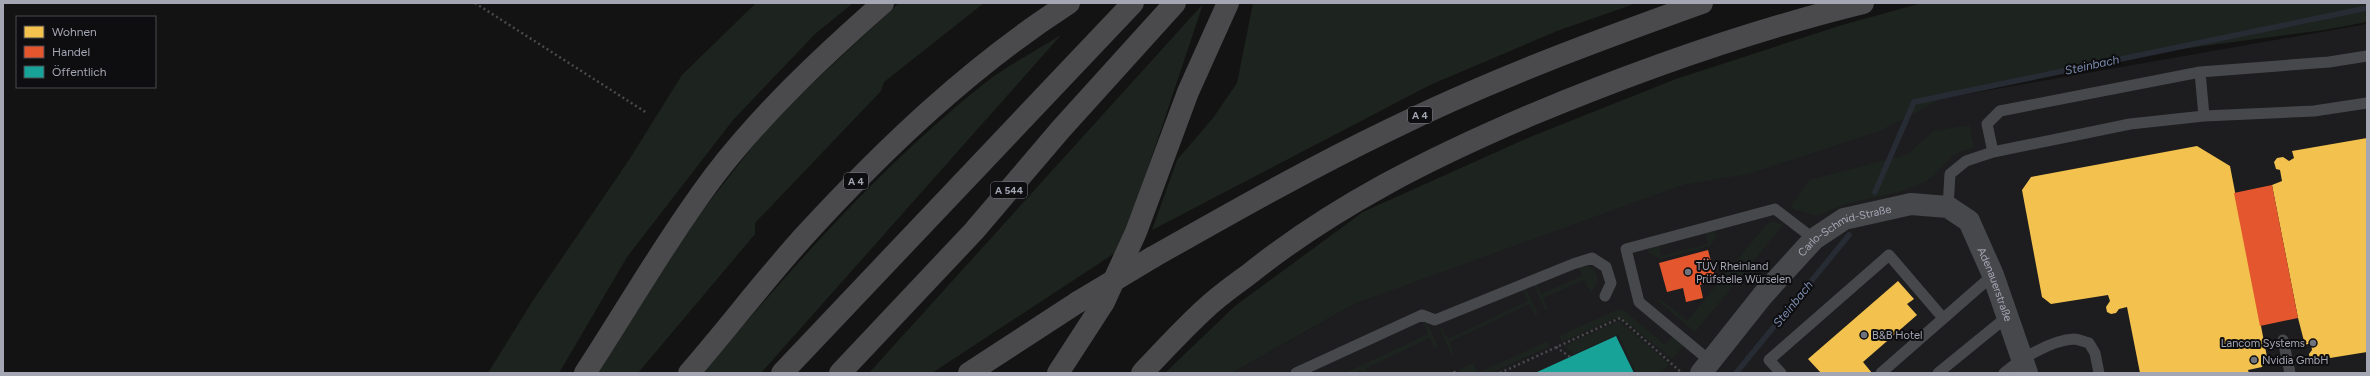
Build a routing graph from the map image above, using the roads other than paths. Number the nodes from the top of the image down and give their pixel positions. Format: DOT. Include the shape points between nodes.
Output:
graph roads {
  1 [pos="883,3"];
  2 [pos="1070,3"];
  3 [pos="1133,3"];
  4 [pos="1175,3"];
  5 [pos="1228,3"];
  6 [pos="1702,3"];
  7 [pos="1863,3"];
  8 [pos="2367,56"];
  9 [pos="2200,72"];
  10 [pos="2367,103"];
  11 [pos="2204,116"];
  12 [pos="1993,152"];
  13 [pos="1948,207"];
  14 [pos="1814,239"];
  15 [pos="1993,275"];
  16 [pos="1605,296"];
  17 [pos="2008,316"];
  18 [pos="1943,318"];
  19 [pos="2283,340"];
  20 [pos="2024,366"];
  21 [pos="1706,367"];
  22 [pos="585,373"];
  23 [pos="690,373"];
  24 [pos="782,373"];
  25 [pos="840,373"];
  26 [pos="970,373"];
  27 [pos="1058,373"];
  28 [pos="1142,373"];
  29 [pos="1296,373"];
  30 [pos="1781,373"];
  31 [pos="1882,373"];
  32 [pos="1938,373"];
  33 [pos="2004,373"];
  34 [pos="2099,373"];
  35 [pos="2290,373"];
  1 -- 22 [label="highway" via="834,47 768,113 715,175 669,239"];
  2 -- 23 [label="highway, A 4" via="968,76 883,154 806,234"];
  3 -- 24 [label="highway"];
  4 -- 25 [label="highway, A 544" via="1061,129 974,231"];
  5 -- 27 [label="highway" via="1188,92 1136,232 1104,302"];
  6 -- 26 [label="highway, A 4, bridge" via="1574,50 1396,126 1276,187 1153,257 1078,302"];
  7 -- 28 [label="highway" via="1748,34 1623,79 1489,133 1407,172 1316,224 1265,261 1206,307"];
  8 -- 9 [label="lane" via="2329,62"];
  9 -- 11 [label="lane"];
  9 -- 12 [label="lane" via="2000,111 1987,124"];
  10 -- 11 [label="lane" via="2314,111"];
  11 -- 12 [label="lane" via="2130,124"];
  12 -- 13 [label="lane" via="1966,161 1950,174"];
  13 -- 14 [label="street, Carlo-Schmid-Straße" via="1911,204 1844,219"];
  13 -- 15 [label="street, Adenauerstraße" via="1969,221"];
  14 -- 21 [label="street, Carlo-Schmid-Straße" via="1763,296"];
  14 -- 21 [label="lane" via="1776,209 1626,249 1639,302"];
  15 -- 17 [label="street, Adenauerstraße"];
  15 -- 18 [label="lane"];
  16 -- 29 [label="lane" via="1611,283 1606,267 1592,258 1435,320 1422,315"];
  17 -- 20 [label="street, Adenauerstraße"];
  17 -- 32 [label="lane"];
  18 -- 30 [label="lane" via="1889,255 1769,360"];
  18 -- 31 [label="lane"];
  19 -- 35 [label="lane"];
  20 -- 33 [label="lane"];
  20 -- 34 [label="lane" via="2058,343 2074,339 2089,343 2095,353"];
}
